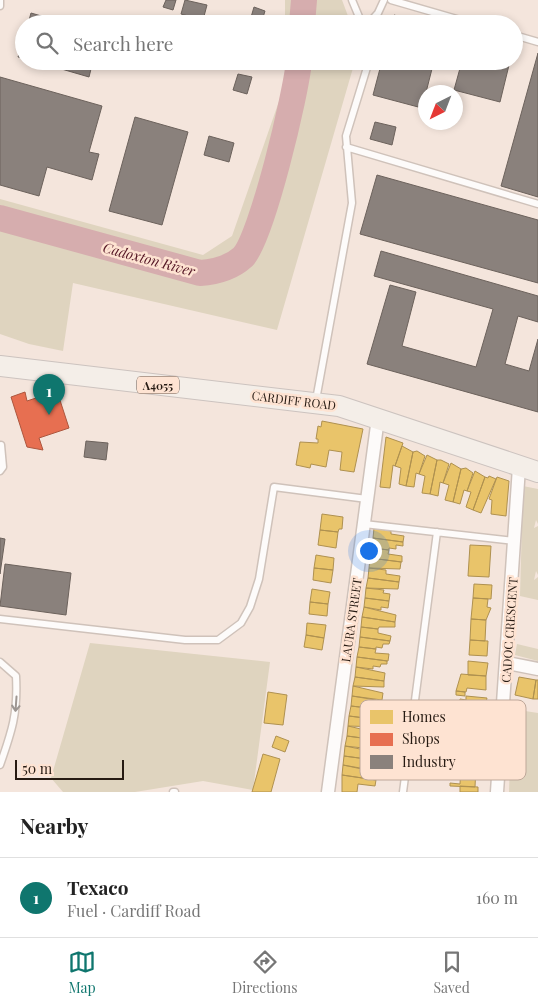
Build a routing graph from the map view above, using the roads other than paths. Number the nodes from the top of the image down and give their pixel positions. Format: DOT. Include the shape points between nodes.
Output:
graph roads {
  1 [pos="0,0"];
  2 [pos="352,0"];
  3 [pos="384,0"];
  4 [pos="391,0"];
  5 [pos="0,6"];
  6 [pos="358,15"];
  7 [pos="377,15"];
  8 [pos="443,15"];
  9 [pos="523,38"];
  10 [pos="538,42"];
  11 [pos="365,70"];
  12 [pos="346,147"];
  13 [pos="538,204"];
  14 [pos="0,353"];
  15 [pos="0,366"];
  16 [pos="40,370"];
  17 [pos="316,402"];
  18 [pos="378,418"];
  19 [pos="1,445"];
  20 [pos="529,470"];
  21 [pos="0,471"];
  22 [pos="367,499"];
  23 [pos="364,524"];
  24 [pos="437,532"];
  25 [pos="514,541"];
  26 [pos="0,619"];
  27 [pos="0,662"];
  28 [pos="507,663"];
  29 [pos="538,669"];
  30 [pos="415,700"];
  31 [pos="504,700"];
  32 [pos="0,765"];
  33 [pos="328,792"];
  1 -- 5 [label="lane"];
  2 -- 6 [label="lane"];
  3 -- 7 [label="lane"];
  4 -- 8 [label="lane"];
  9 -- 10 [label="lane"];
  11 -- 12 [label="lane" via="348,126"];
  12 -- 13 [label="lane"];
  12 -- 17 [label="lane" via="352,186 350,221"];
  14 -- 16 [label="main road, CARDIFF ROAD / A4055"];
  15 -- 16 [label="main road, CARDIFF ROAD / A4055"];
  16 -- 17 [label="main road, CARDIFF ROAD / A4055"];
  17 -- 18 [label="main road, CARDIFF ROAD / A4055"];
  18 -- 20 [label="main road, CARDIFF ROAD / A4055"];
  18 -- 22 [label="street, LAURA STREET"];
  19 -- 21 [label="lane" via="3,467"];
  20 -- 25 [label="street, CADOC CRESCENT"];
  22 -- 23 [label="street, LAURA STREET"];
  22 -- 26 [label="lane" via="274,487 259,579 250,607 240,623 218,640 185,640"];
  23 -- 24 [label="lane"];
  23 -- 33 [label="street, LAURA STREET"];
  24 -- 25 [label="lane"];
  24 -- 30 [label="lane"];
  25 -- 28 [label="street, CADOC CRESCENT"];
  27 -- 32 [label="lane, one-way" via="16,676 17,698 15,724"];
  28 -- 29 [label="street"];
  28 -- 31 [label="street, CADOC CRESCENT"];
}
